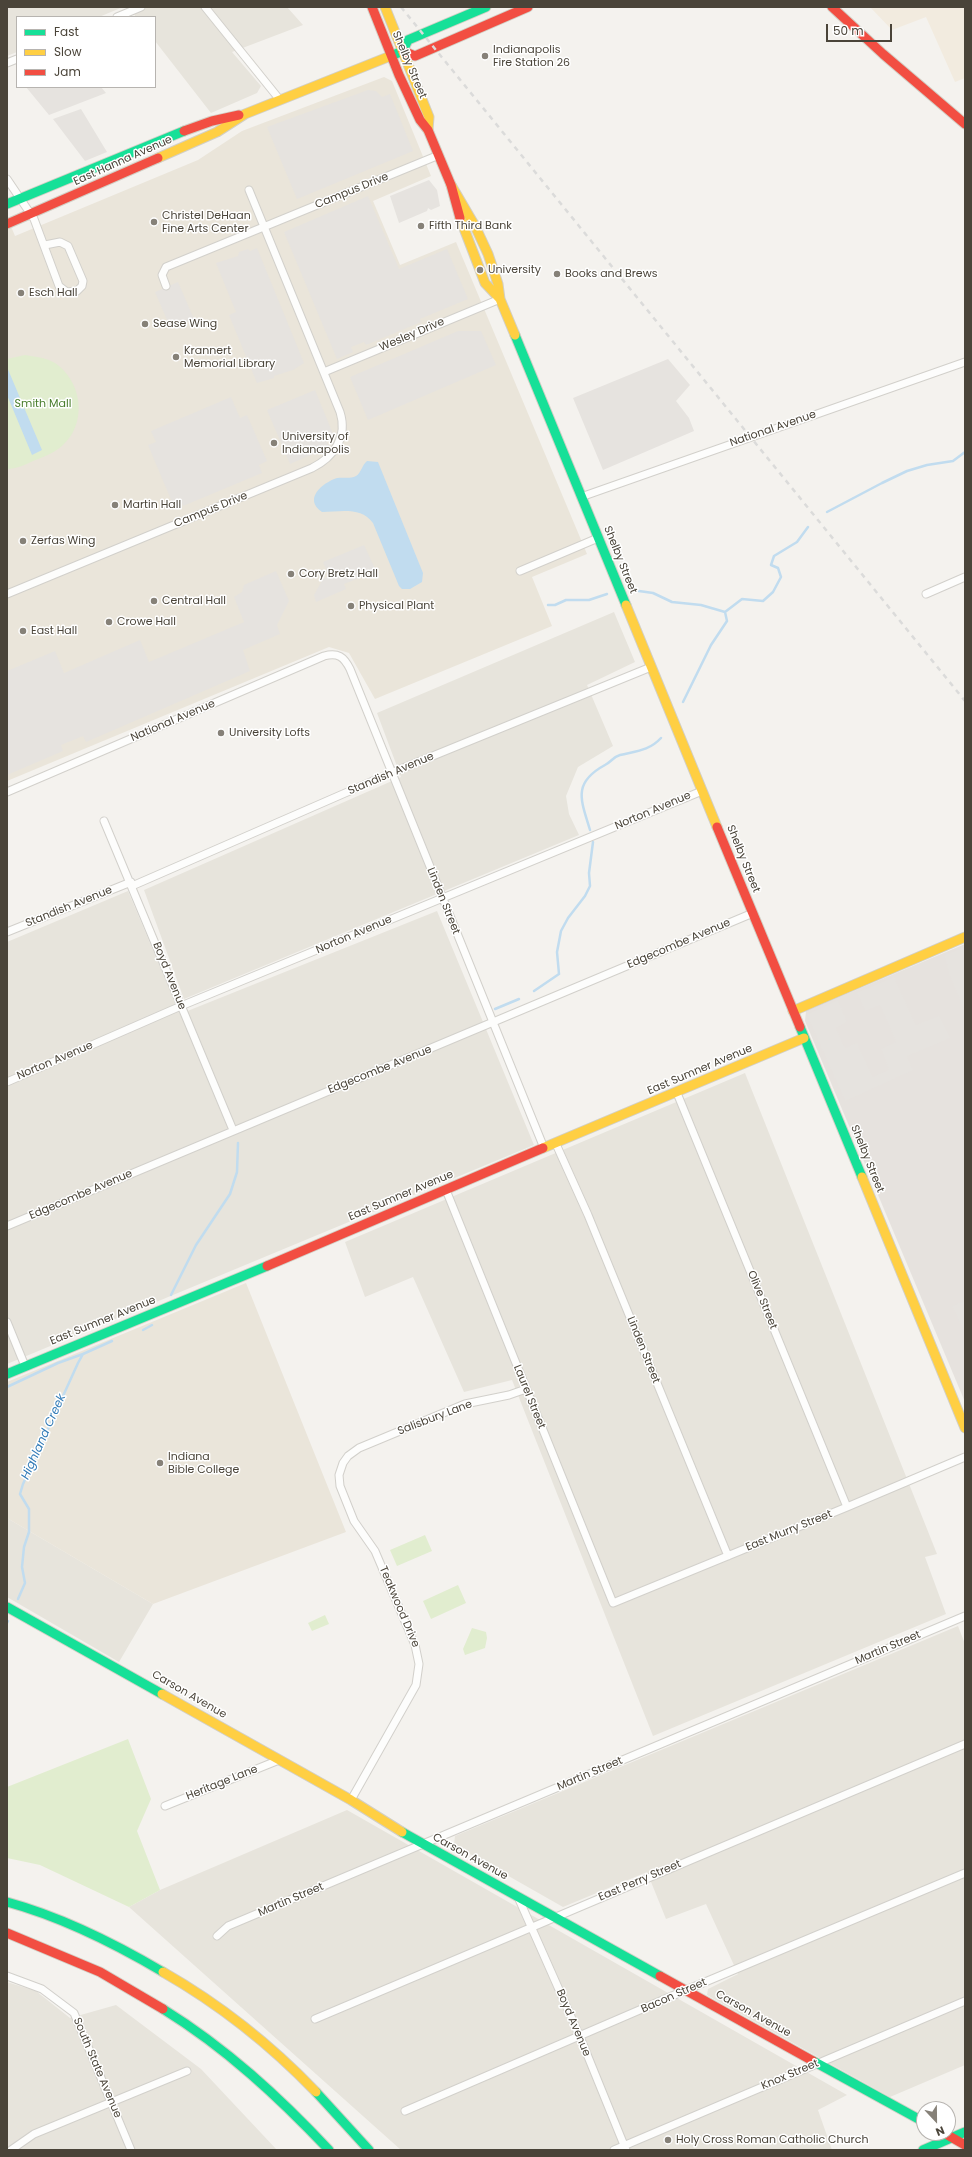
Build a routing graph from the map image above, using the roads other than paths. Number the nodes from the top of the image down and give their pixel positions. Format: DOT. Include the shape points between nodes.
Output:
graph roads {
  1 [pos="141,7"];
  2 [pos="205,7"];
  3 [pos="372,7"];
  4 [pos="384,7"];
  5 [pos="486,7"];
  6 [pos="528,7"];
  7 [pos="832,7"];
  8 [pos="119,16"];
  9 [pos="403,51"];
  10 [pos="391,55"];
  11 [pos="280,100"];
  12 [pos="245,114"];
  13 [pos="965,124"];
  14 [pos="428,130"];
  15 [pos="439,155"];
  16 [pos="7,179"];
  17 [pos="250,190"];
  18 [pos="20,198"];
  19 [pos="7,204"];
  20 [pos="28,211"];
  21 [pos="7,224"];
  22 [pos="264,226"];
  23 [pos="45,245"];
  24 [pos="166,286"];
  25 [pos="500,299"];
  26 [pos="965,362"];
  27 [pos="324,372"];
  28 [pos="581,497"];
  29 [pos="598,538"];
  30 [pos="520,571"];
  31 [pos="965,577"];
  32 [pos="7,594"];
  33 [pos="926,594"];
  34 [pos="339,655"];
  35 [pos="651,668"];
  36 [pos="391,774"];
  37 [pos="702,791"];
  38 [pos="7,792"];
  39 [pos="104,821"];
  40 [pos="131,884"];
  41 [pos="442,898"];
  42 [pos="753,913"];
  43 [pos="7,932"];
  44 [pos="965,937"];
  45 [pos="182,1006"];
  46 [pos="793,1011"];
  47 [pos="493,1023"];
  48 [pos="804,1038"];
  49 [pos="7,1082"];
  50 [pos="677,1093"];
  51 [pos="233,1130"];
  52 [pos="556,1144"];
  53 [pos="544,1148"];
  54 [pos="446,1190"];
  55 [pos="7,1226"];
  56 [pos="7,1322"];
  57 [pos="25,1366"];
  58 [pos="7,1374"];
  59 [pos="526,1389"];
  60 [pos="965,1428"];
  61 [pos="348,1456"];
  62 [pos="965,1457"];
  63 [pos="847,1507"];
  64 [pos="728,1556"];
  65 [pos="613,1603"];
  66 [pos="7,1607"];
  67 [pos="965,1616"];
  68 [pos="965,1744"];
  69 [pos="279,1760"];
  70 [pos="351,1800"];
  71 [pos="165,1806"];
  72 [pos="422,1844"];
  73 [pos="965,1873"];
  74 [pos="518,1897"];
  75 [pos="7,1902"];
  76 [pos="553,1917"];
  77 [pos="531,1926"];
  78 [pos="7,1933"];
  79 [pos="217,1936"];
  80 [pos="7,1976"];
  81 [pos="686,1990"];
  82 [pos="965,2001"];
  83 [pos="315,2019"];
  84 [pos="580,2037"];
  85 [pos="817,2063"];
  86 [pos="187,2071"];
  87 [pos="111,2102"];
  88 [pos="405,2111"];
  89 [pos="916,2118"];
  90 [pos="956,2140"];
  91 [pos="938,2141"];
  92 [pos="965,2145"];
  93 [pos="626,2148"];
  94 [pos="11,2150"];
  95 [pos="131,2150"];
  96 [pos="329,2150"];
  97 [pos="369,2150"];
  98 [pos="614,2150"];
  99 [pos="922,2150"];
  1 -- 8 [label="street"];
  2 -- 11 [label="street"];
  3 -- 10 [label="main road, Shelby Street"];
  4 -- 9 [label="main road, Shelby Street"];
  5 -- 9 [label="main road" via="408,40"];
  6 -- 9 [label="main road, East Hanna Avenue" via="415,56"];
  7 -- 13 [label="main road"];
  9 -- 10 [label="main road, East Hanna Avenue"];
  9 -- 14 [label="main road, Shelby Street" via="428,117"];
  10 -- 11 [label="main road, East Hanna Avenue"];
  10 -- 14 [label="main road, Shelby Street" via="420,120"];
  11 -- 12 [label="main road, East Hanna Avenue"];
  12 -- 18 [label="main road, East Hanna Avenue" via="212,121"];
  12 -- 20 [label="main road, East Hanna Avenue" via="216,132"];
  14 -- 15 [label="main road, Shelby Street"];
  15 -- 22 [label="street, Campus Drive"];
  15 -- 25 [label="main road, Shelby Street" via="482,243 498,282"];
  16 -- 18 [label="street"];
  17 -- 22 [label="street, Campus Drive"];
  18 -- 19 [label="main road, East Hanna Avenue"];
  18 -- 20 [label="street"];
  20 -- 21 [label="main road, East Hanna Avenue"];
  20 -- 23 [label="street"];
  22 -- 24 [label="street, Campus Drive" via="166,267 162,275"];
  22 -- 27 [label="street, Campus Drive"];
  23 -- 23 [label="street" via="60,286 67,292 77,291 83,281 68,246 60,242"];
  25 -- 27 [label="street, Wesley Drive"];
  25 -- 28 [label="main road, Shelby Street"];
  26 -- 28 [label="street, National Avenue"];
  27 -- 32 [label="street, Campus Drive" via="343,424 337,446 324,461 283,481"];
  28 -- 29 [label="main road, Shelby Street"];
  29 -- 30 [label="street"];
  29 -- 35 [label="main road, Shelby Street"];
  31 -- 33 [label="street"];
  34 -- 36 [label="street, Linden Street" via="350,669"];
  34 -- 38 [label="street, National Avenue" via="324,656"];
  35 -- 36 [label="street, Standish Avenue"];
  35 -- 37 [label="main road, Shelby Street"];
  36 -- 40 [label="street, Standish Avenue"];
  36 -- 41 [label="street, Linden Street"];
  37 -- 41 [label="street, Norton Avenue"];
  37 -- 42 [label="main road, Shelby Street"];
  39 -- 40 [label="street, Boyd Avenue"];
  40 -- 43 [label="street, Standish Avenue"];
  40 -- 45 [label="street, Boyd Avenue"];
  41 -- 45 [label="street, Norton Avenue"];
  41 -- 47 [label="street, Linden Street"];
  42 -- 46 [label="main road, Shelby Street"];
  42 -- 47 [label="street, Edgecombe Avenue"];
  44 -- 46 [label="main road"];
  45 -- 49 [label="street, Norton Avenue"];
  45 -- 51 [label="street, Boyd Avenue"];
  46 -- 48 [label="main road, Shelby Street"];
  47 -- 51 [label="street, Edgecombe Avenue"];
  47 -- 53 [label="street, Linden Street"];
  48 -- 50 [label="main road, East Sumner Avenue"];
  48 -- 60 [label="main road, Shelby Street"];
  50 -- 52 [label="main road, East Sumner Avenue"];
  50 -- 63 [label="street, Olive Street"];
  51 -- 55 [label="street, Edgecombe Avenue"];
  52 -- 53 [label="main road, East Sumner Avenue"];
  52 -- 64 [label="street, Linden Street" via="591,1222"];
  53 -- 54 [label="main road, East Sumner Avenue"];
  54 -- 57 [label="main road, East Sumner Avenue"];
  54 -- 59 [label="street, Laurel Street"];
  56 -- 57 [label="street"];
  57 -- 58 [label="main road, East Sumner Avenue"];
  59 -- 61 [label="street, Salisbury Lane" via="461,1405 359,1448"];
  59 -- 65 [label="street, Laurel Street"];
  61 -- 70 [label="street, Teakwood Drive" via="340,1471 341,1491 354,1521 375,1551 416,1648 419,1668 412,1692"];
  62 -- 63 [label="street, East Murry Street"];
  63 -- 64 [label="street, East Murry Street"];
  64 -- 65 [label="street, East Murry Street"];
  66 -- 69 [label="main road, Carson Avenue"];
  67 -- 72 [label="street, Martin Street"];
  68 -- 76 [label="street, East Perry Street"];
  69 -- 70 [label="main road, Carson Avenue"];
  69 -- 71 [label="street, Heritage Lane"];
  70 -- 72 [label="main road, Carson Avenue"];
  72 -- 74 [label="main road, Carson Avenue"];
  72 -- 79 [label="street, Martin Street" via="228,1926"];
  73 -- 81 [label="street, Bacon Street"];
  74 -- 76 [label="main road, Carson Avenue"];
  74 -- 77 [label="street, Boyd Avenue"];
  75 -- 97 [label="main road" via="56,1919 112,1944 205,1998 289,2066"];
  76 -- 77 [label="street, East Perry Street"];
  76 -- 81 [label="main road, Carson Avenue"];
  77 -- 83 [label="street, East Perry Street"];
  77 -- 84 [label="street, Boyd Avenue"];
  78 -- 96 [label="main road" via="76,1959 177,2015 251,2072 292,2110"];
  80 -- 87 [label="street, South State Avenue" via="42,1989 74,2013"];
  81 -- 84 [label="street, Bacon Street"];
  81 -- 85 [label="main road, Carson Avenue"];
  82 -- 85 [label="street, Knox Street"];
  84 -- 88 [label="street, Bacon Street"];
  84 -- 93 [label="street, Boyd Avenue"];
  85 -- 89 [label="main road, Carson Avenue"];
  85 -- 93 [label="street, Knox Street"];
  86 -- 87 [label="street"];
  87 -- 94 [label="street" via="34,2134"];
  87 -- 95 [label="street, South State Avenue"];
  90 -- 92 [label="main road"];
  91 -- 99 [label="main road"];
  93 -- 98 [label="street, Knox Street"];
}
